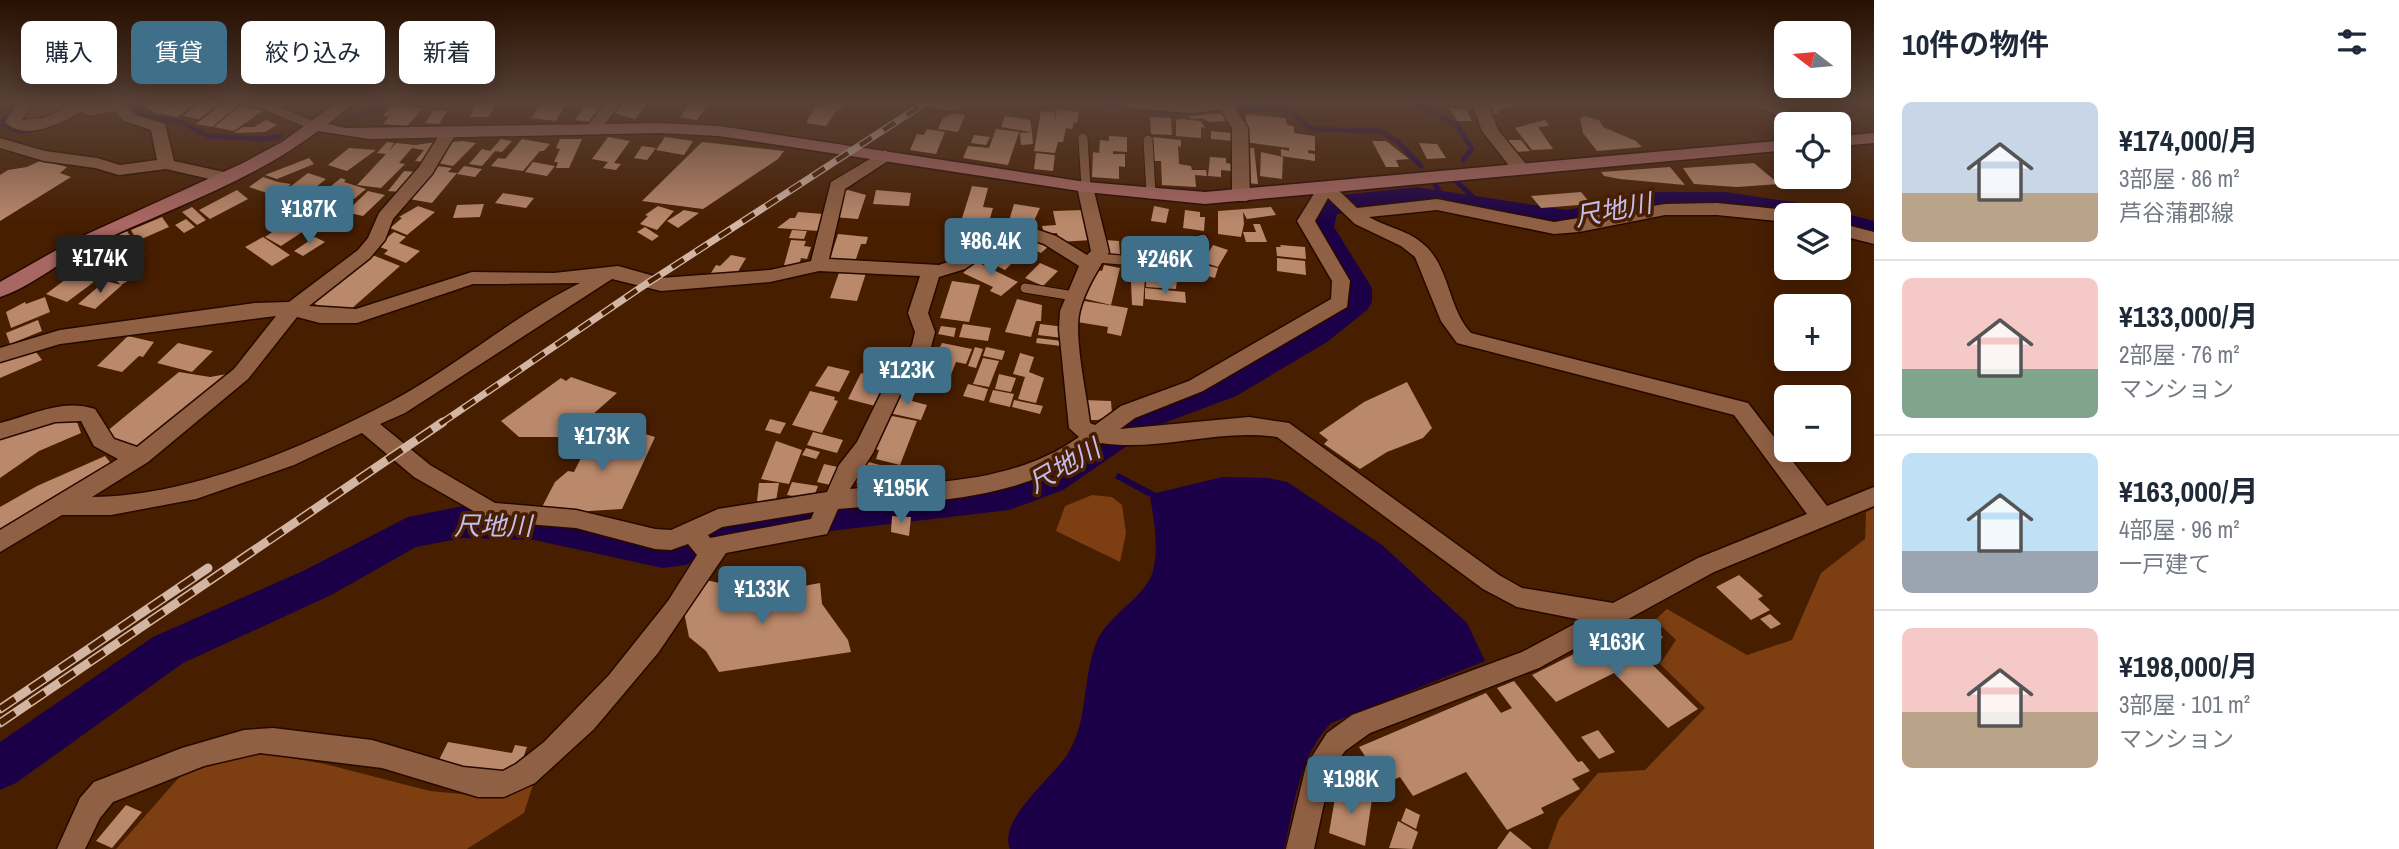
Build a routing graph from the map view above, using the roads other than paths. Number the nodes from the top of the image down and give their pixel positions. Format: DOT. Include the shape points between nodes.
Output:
graph roads {
  1 [pos="0,143"];
  2 [pos="162,143"];
  3 [pos="288,143"];
  4 [pos="443,143"];
  5 [pos="799,143"];
  6 [pos="1083,143"];
  7 [pos="1148,143"];
  8 [pos="1240,143"];
  9 [pos="1499,143"];
  10 [pos="1774,146"];
  11 [pos="885,155"];
  12 [pos="166,164"];
  13 [pos="1520,168"];
  14 [pos="227,178"];
  15 [pos="1086,187"];
  16 [pos="1151,194"];
  17 [pos="1241,197"];
  18 [pos="1342,202"];
  19 [pos="1774,214"];
  20 [pos="1851,232"];
  21 [pos="1874,238"];
  22 [pos="1203,239"];
  23 [pos="1093,261"];
  24 [pos="819,265"];
  25 [pos="618,272"];
  26 [pos="931,272"];
  27 [pos="1025,288"];
  28 [pos="0,290"];
  29 [pos="1074,296"];
  30 [pos="293,309"];
  31 [pos="0,355"];
  32 [pos="365,424"];
  33 [pos="0,431"];
  34 [pos="1104,437"];
  35 [pos="140,456"];
  36 [pos="1874,496"];
  37 [pos="58,506"];
  38 [pos="829,507"];
  39 [pos="1824,519"];
  40 [pos="0,542"];
  41 [pos="700,542"];
  42 [pos="1614,614"];
  43 [pos="71,849"];
  44 [pos="1300,849"];
  1 -- 12 [label="street" via="119,170"];
  2 -- 12 [label="street"];
  3 -- 14 [label="main road"];
  4 -- 30 [label="street" via="426,170 385,217 365,254"];
  5 -- 11 [label="main road"];
  6 -- 15 [label="lane"];
  7 -- 16 [label="lane"];
  8 -- 17 [label="street"];
  9 -- 13 [label="street"];
  10 -- 13 [label="main road"];
  11 -- 15 [label="main road"];
  11 -- 24 [label="street" via="837,186"];
  12 -- 14 [label="street"];
  13 -- 18 [label="main road"];
  14 -- 28 [label="main road" via="90,240"];
  15 -- 16 [label="main road"];
  15 -- 23 [label="street" via="1100,252"];
  16 -- 17 [label="main road"];
  17 -- 18 [label="main road"];
  18 -- 19 [label="street" via="1449,206 1554,228 1594,225 1667,208"];
  18 -- 34 [label="street" via="1306,221 1341,281 1340,302 1196,386 1128,412"];
  18 -- 39 [label="street" via="1426,257 1447,317 1464,338 1741,409"];
  20 -- 21 [label="street"];
  22 -- 23 [label="lane" via="1122,260"];
  23 -- 26 [label="street" via="1015,229 958,265"];
  23 -- 29 [label="street"];
  24 -- 25 [label="street" via="770,276 662,285"];
  24 -- 26 [label="street"];
  25 -- 30 [label="street" via="526,280 472,278 357,316 320,316"];
  25 -- 32 [label="street" via="577,292"];
  26 -- 38 [label="street" via="918,313 925,332 921,347 898,379"];
  27 -- 29 [label="lane"];
  29 -- 34 [label="street" via="1069,329 1077,417 1080,428"];
  30 -- 31 [label="street" via="60,337"];
  30 -- 35 [label="street" via="242,374"];
  32 -- 37 [label="street" via="286,459 196,490 111,506"];
  32 -- 41 [label="street" via="422,471 491,512 576,519 655,539"];
  33 -- 35 [label="street" via="66,411 78,412 88,415 108,449"];
  34 -- 38 [label="street" via="1041,469 989,485"];
  34 -- 42 [label="street" via="1252,425 1282,429 1517,597"];
  35 -- 37 [label="street"];
  36 -- 39 [label="street"];
  37 -- 40 [label="street"];
  38 -- 41 [label="street" via="819,527 719,544"];
  39 -- 42 [label="street" via="1706,565"];
  41 -- 43 [label="street" via="692,589 657,636 575,728 522,777 505,784 484,784 390,757 261,740 237,744 104,792 90,808"];
  42 -- 44 [label="street" via="1531,660 1361,724 1336,742 1319,766"];
}
